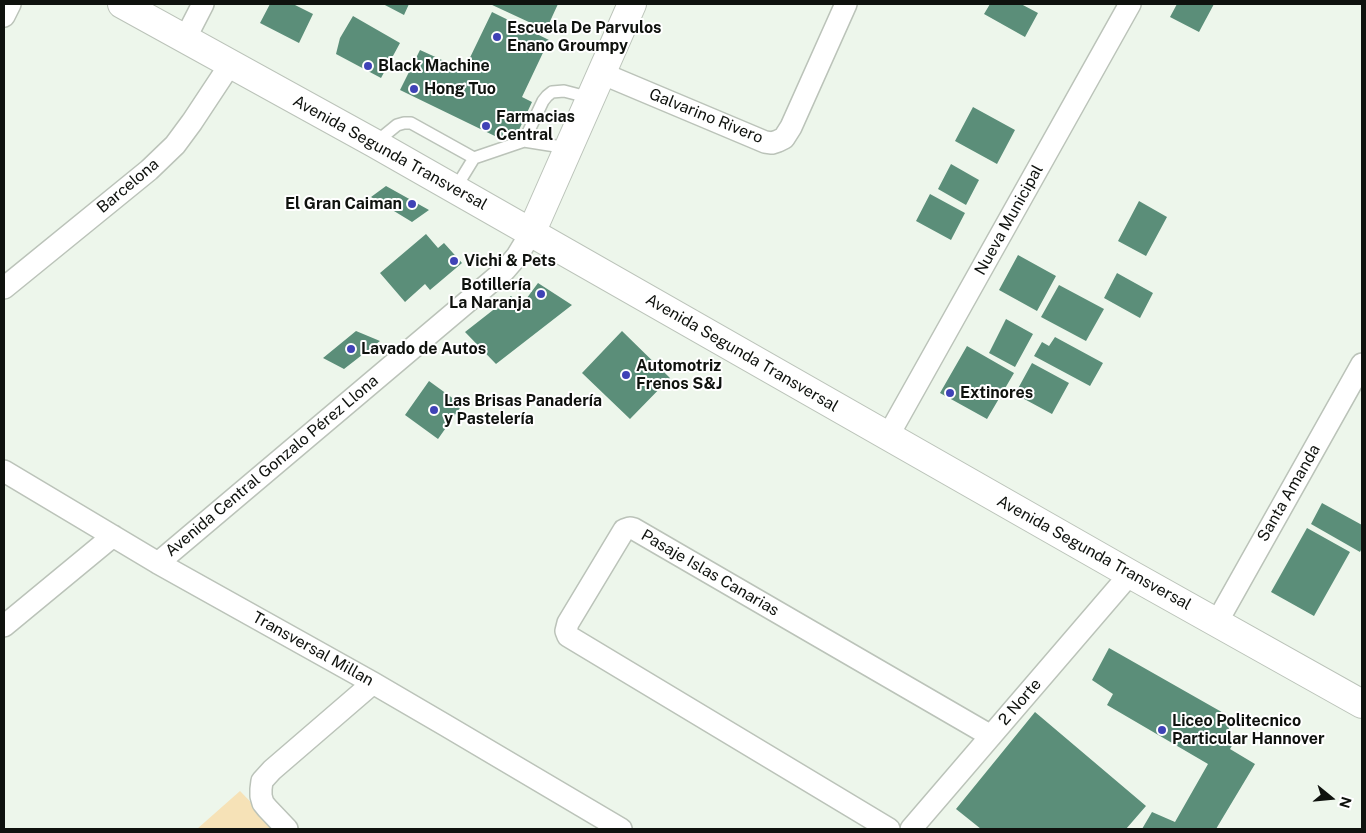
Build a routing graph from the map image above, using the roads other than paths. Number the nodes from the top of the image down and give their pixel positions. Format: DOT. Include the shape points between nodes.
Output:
graph roads {
  1 [pos="10,4"];
  2 [pos="122,4"];
  3 [pos="203,4"];
  4 [pos="632,4"];
  5 [pos="846,4"];
  6 [pos="1130,4"];
  7 [pos="4,16"];
  8 [pos="185,39"];
  9 [pos="231,64"];
  10 [pos="602,73"];
  11 [pos="591,98"];
  12 [pos="524,141"];
  13 [pos="374,144"];
  14 [pos="568,148"];
  15 [pos="474,158"];
  16 [pos="455,189"];
  17 [pos="532,233"];
  18 [pos="4,288"];
  19 [pos="1362,364"];
  20 [pos="888,436"];
  21 [pos="4,471"];
  22 [pos="112,536"];
  23 [pos="158,563"];
  24 [pos="1130,574"];
  25 [pos="1217,622"];
  26 [pos="4,626"];
  27 [pos="373,683"];
  28 [pos="1362,704"];
  29 [pos="991,736"];
  30 [pos="287,829"];
  31 [pos="621,829"];
  32 [pos="889,829"];
  33 [pos="911,829"];
  1 -- 7 [label="street"];
  2 -- 8 [label="main road, Avenida Segunda Transversal"];
  3 -- 8 [label="street"];
  4 -- 10 [label="main road, Avenida Central Gonzalo Pérez Llona"];
  5 -- 10 [label="street, Galvarino Rivero" via="791,127 784,138 772,143"];
  6 -- 20 [label="street, Nueva Municipal"];
  8 -- 9 [label="main road, Avenida Segunda Transversal"];
  9 -- 13 [label="main road, Avenida Segunda Transversal"];
  9 -- 18 [label="street, Barcelona" via="175,145"];
  10 -- 11 [label="main road, Avenida Central Gonzalo Pérez Llona"];
  11 -- 12 [label="lane" via="564,91 552,92 543,101"];
  11 -- 14 [label="main road, Avenida Central Gonzalo Pérez Llona"];
  12 -- 14 [label="lane"];
  12 -- 15 [label="lane"];
  13 -- 15 [label="lane" via="397,125 411,123"];
  13 -- 16 [label="main road, Avenida Segunda Transversal"];
  14 -- 17 [label="main road, Avenida Central Gonzalo Pérez Llona"];
  15 -- 16 [label="lane"];
  16 -- 17 [label="main road, Avenida Segunda Transversal"];
  17 -- 20 [label="main road, Avenida Segunda Transversal"];
  17 -- 23 [label="street, Avenida Central Gonzalo Pérez Llona" via="505,270"];
  19 -- 25 [label="street, Santa Amanda"];
  20 -- 24 [label="main road, Avenida Segunda Transversal"];
  21 -- 22 [label="street, Transversal Millan"];
  22 -- 23 [label="street, Transversal Millan"];
  22 -- 26 [label="street"];
  23 -- 27 [label="street, Transversal Millan"];
  24 -- 25 [label="main road, Avenida Segunda Transversal"];
  24 -- 29 [label="street, 2 Norte"];
  25 -- 28 [label="main road, Avenida Segunda Transversal"];
  27 -- 30 [label="street" via="262,781 263,803"];
  27 -- 31 [label="street, Transversal Millan"];
  29 -- 32 [label="street, Pasaje Islas Canarias" via="634,529 624,530 568,623 568,636"];
  29 -- 33 [label="street, 2 Norte"];
}
